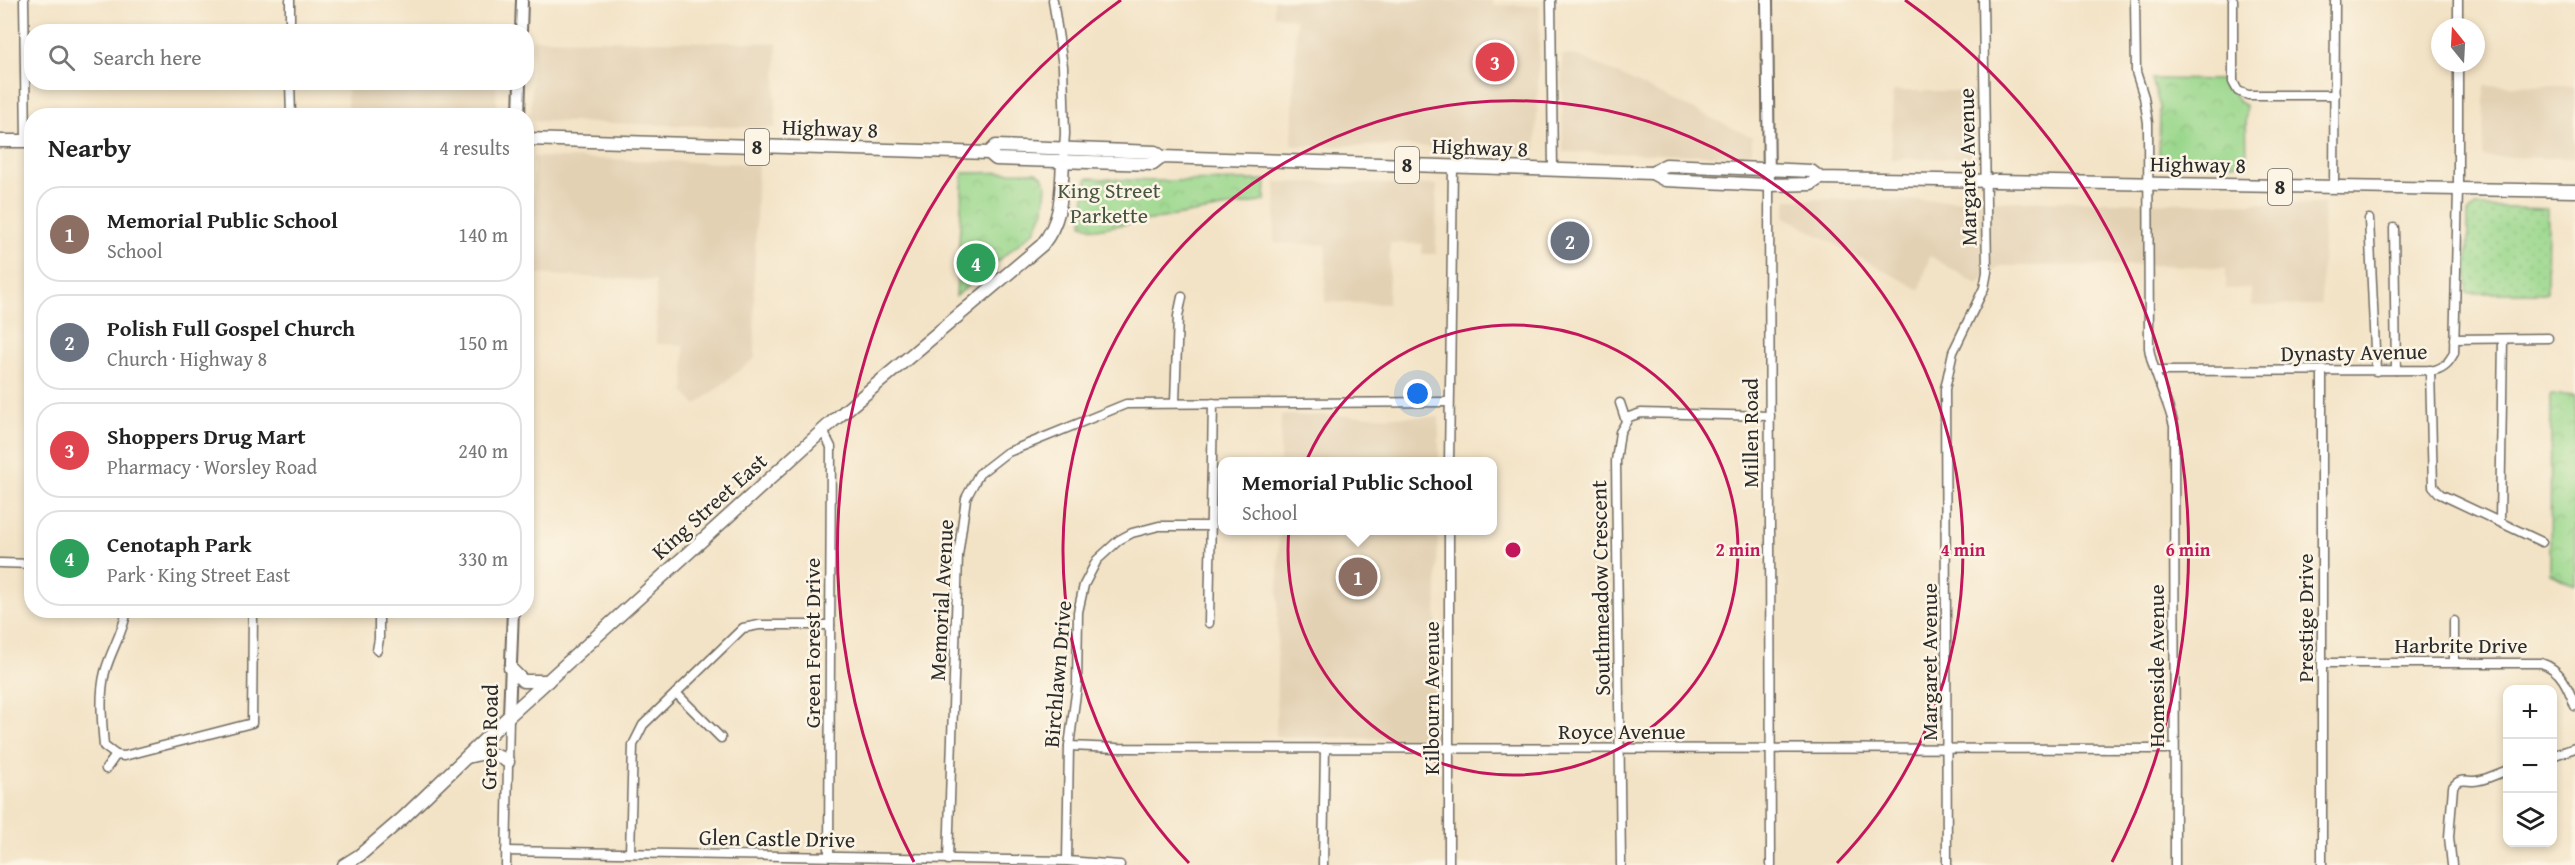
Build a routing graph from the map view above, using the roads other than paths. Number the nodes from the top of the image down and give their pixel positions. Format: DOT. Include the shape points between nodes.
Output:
graph roads {
  1 [pos="24,0"];
  2 [pos="290,0"];
  3 [pos="522,0"];
  4 [pos="1053,0"];
  5 [pos="1551,0"];
  6 [pos="1767,0"];
  7 [pos="1983,0"];
  8 [pos="2135,0"];
  9 [pos="2233,0"];
  10 [pos="2335,0"];
  11 [pos="2458,0"];
  12 [pos="2458,18"];
  13 [pos="25,24"];
  14 [pos="290,24"];
  15 [pos="521,24"];
  16 [pos="2458,72"];
  17 [pos="27,90"];
  18 [pos="290,90"];
  19 [pos="520,90"];
  20 [pos="2335,95"];
  21 [pos="28,108"];
  22 [pos="291,108"];
  23 [pos="519,108"];
  24 [pos="534,139"];
  25 [pos="0,141"];
  26 [pos="24,141"];
  27 [pos="1064,147"];
  28 [pos="988,153"];
  29 [pos="1162,158"];
  30 [pos="1063,161"];
  31 [pos="1453,167"];
  32 [pos="1769,168"];
  33 [pos="1553,170"];
  34 [pos="1652,173"];
  35 [pos="1820,178"];
  36 [pos="1984,181"];
  37 [pos="2147,184"];
  38 [pos="1769,185"];
  39 [pos="2334,188"];
  40 [pos="2458,189"];
  41 [pos="2575,191"];
  42 [pos="2369,219"];
  43 [pos="2394,228"];
  44 [pos="1182,297"];
  45 [pos="2548,338"];
  46 [pos="2454,339"];
  47 [pos="2503,339"];
  48 [pos="2396,370"];
  49 [pos="2430,370"];
  50 [pos="2155,371"];
  51 [pos="2322,371"];
  52 [pos="2376,371"];
  53 [pos="1175,402"];
  54 [pos="1449,402"];
  55 [pos="1213,403"];
  56 [pos="1620,404"];
  57 [pos="1770,416"];
  58 [pos="1626,421"];
  59 [pos="823,431"];
  60 [pos="1449,457"];
  61 [pos="2500,521"];
  62 [pos="1210,526"];
  63 [pos="1449,535"];
  64 [pos="2542,542"];
  65 [pos="0,563"];
  66 [pos="24,564"];
  67 [pos="126,618"];
  68 [pos="254,618"];
  69 [pos="379,618"];
  70 [pos="513,618"];
  71 [pos="2454,621"];
  72 [pos="1209,623"];
  73 [pos="830,625"];
  74 [pos="377,650"];
  75 [pos="2454,661"];
  76 [pos="2323,663"];
  77 [pos="510,668"];
  78 [pos="548,681"];
  79 [pos="676,693"];
  80 [pos="2575,706"];
  81 [pos="509,716"];
  82 [pos="721,738"];
  83 [pos="1069,746"];
  84 [pos="1325,748"];
  85 [pos="1449,748"];
  86 [pos="1770,748"];
  87 [pos="2575,748"];
  88 [pos="2174,749"];
  89 [pos="1620,750"];
  90 [pos="1947,750"];
  91 [pos="116,755"];
  92 [pos="2557,755"];
  93 [pos="466,758"];
  94 [pos="508,762"];
  95 [pos="106,769"];
  96 [pos="2503,772"];
  97 [pos="507,851"];
  98 [pos="630,853"];
  99 [pos="830,856"];
  100 [pos="948,860"];
  101 [pos="1066,861"];
  102 [pos="344,865"];
  103 [pos="506,865"];
  104 [pos="1120,865"];
  105 [pos="1323,865"];
  106 [pos="1449,865"];
  107 [pos="1621,865"];
  108 [pos="1771,865"];
  109 [pos="1947,865"];
  110 [pos="2175,865"];
  111 [pos="2322,865"];
  112 [pos="2452,865"];
  1 -- 13 [label="street"];
  2 -- 14 [label="street"];
  3 -- 15 [label="street"];
  4 -- 27 [label="street" via="1063,66"];
  5 -- 33 [label="street"];
  6 -- 32 [label="street, Millen Road"];
  7 -- 36 [label="street, Margaret Avenue"];
  8 -- 37 [label="street, Homeside Avenue" via="2136,72 2148,123"];
  9 -- 20 [label="street" via="2233,82 2238,91 2248,95"];
  10 -- 20 [label="street"];
  11 -- 12 [label="street"];
  16 -- 40 [label="street, Dynasty Avenue"];
  17 -- 21 [label="street"];
  18 -- 22 [label="street"];
  19 -- 23 [label="street"];
  20 -- 39 [label="street"];
  24 -- 28 [label="main road, Highway 8 / 8"];
  25 -- 26 [label="main road"];
  27 -- 28 [label="main road, Highway 8 / 8" via="996,146"];
  27 -- 29 [label="main road, Highway 8 / 8" via="1155,152"];
  27 -- 30 [label="street"];
  28 -- 30 [label="main road, Highway 8 / 8" via="996,159"];
  29 -- 30 [label="main road, Highway 8 / 8" via="1152,164"];
  29 -- 31 [label="main road, Highway 8 / 8"];
  30 -- 59 [label="main road, King Street East" via="1059,215 1042,245"];
  31 -- 33 [label="main road, Highway 8 / 8"];
  31 -- 54 [label="street"];
  32 -- 34 [label="main road, Highway 8 / 8" via="1666,165"];
  32 -- 35 [label="main road, Highway 8 / 8" via="1811,171"];
  32 -- 38 [label="street, Millen Road"];
  33 -- 34 [label="main road, Highway 8 / 8"];
  34 -- 38 [label="main road, Highway 8 / 8" via="1665,180"];
  35 -- 36 [label="main road, Highway 8 / 8"];
  35 -- 38 [label="main road, Highway 8 / 8" via="1811,184"];
  36 -- 37 [label="main road, Highway 8 / 8"];
  36 -- 90 [label="street, Margaret Avenue" via="1984,288 1953,352 1945,389"];
  37 -- 39 [label="main road, Highway 8 / 8"];
  37 -- 50 [label="street, Homeside Avenue" via="2149,348"];
  38 -- 57 [label="street, Millen Road"];
  39 -- 40 [label="main road, Highway 8 / 8"];
  40 -- 41 [label="main road, Highway 8 / 8"];
  40 -- 46 [label="street, Dynasty Avenue"];
  42 -- 52 [label="street"];
  43 -- 48 [label="street"];
  44 -- 53 [label="street"];
  45 -- 47 [label="street"];
  46 -- 47 [label="street"];
  46 -- 49 [label="street, Dynasty Avenue" via="2450,362"];
  47 -- 61 [label="street"];
  48 -- 49 [label="street, Dynasty Avenue"];
  48 -- 52 [label="street, Dynasty Avenue"];
  49 -- 61 [label="street" via="2433,486 2440,494"];
  50 -- 51 [label="street, Dynasty Avenue"];
  50 -- 88 [label="street, Homeside Avenue" via="2174,426"];
  51 -- 52 [label="street, Dynasty Avenue"];
  51 -- 76 [label="street, Prestige Drive"];
  53 -- 55 [label="street, Memorial Avenue"];
  53 -- 100 [label="street, Memorial Avenue" via="1126,404 1005,453 979,474 966,498 958,556"];
  54 -- 55 [label="street, Memorial Avenue"];
  54 -- 60 [label="street"];
  55 -- 62 [label="street"];
  56 -- 58 [label="street"];
  57 -- 58 [label="street" via="1641,413"];
  57 -- 86 [label="street, Millen Road"];
  58 -- 89 [label="street, Southmeadow Crescent" via="1617,444 1616,461"];
  59 -- 73 [label="street, Green Forest Drive" via="831,447"];
  59 -- 78 [label="main road, King Street East"];
  61 -- 64 [label="street"];
  62 -- 72 [label="street"];
  62 -- 83 [label="street, Birchlawn Drive" via="1145,529 1119,540 1097,560 1080,598 1077,686"];
  63 -- 85 [label="street, Kilbourn Avenue"];
  65 -- 66 [label="street"];
  67 -- 91 [label="street" via="105,670 102,693 104,746"];
  68 -- 91 [label="street" via="252,723"];
  69 -- 74 [label="street"];
  70 -- 77 [label="street, Green Road"];
  71 -- 75 [label="street"];
  73 -- 79 [label="street" via="748,626"];
  73 -- 99 [label="street, Green Forest Drive"];
  75 -- 76 [label="street, Harbrite Drive"];
  75 -- 80 [label="street, Harbrite Drive" via="2541,663 2552,667 2563,678"];
  76 -- 111 [label="street, Prestige Drive"];
  77 -- 78 [label="main road" via="523,681"];
  77 -- 81 [label="street, Green Road"];
  78 -- 81 [label="main road, King Street East"];
  79 -- 82 [label="street"];
  79 -- 98 [label="street" via="643,725 633,744"];
  81 -- 93 [label="main road, King Street East"];
  81 -- 94 [label="street, Green Road"];
  83 -- 84 [label="street, Royce Avenue"];
  83 -- 101 [label="street, Birchlawn Drive"];
  84 -- 85 [label="street, Royce Avenue"];
  84 -- 105 [label="street"];
  85 -- 89 [label="street, Royce Avenue"];
  85 -- 106 [label="street, Kilbourn Avenue"];
  86 -- 89 [label="street, Royce Avenue"];
  86 -- 90 [label="street, Royce Avenue"];
  86 -- 108 [label="street, Millen Road"];
  87 -- 92 [label="street"];
  88 -- 90 [label="street, Royce Avenue"];
  88 -- 110 [label="street, Homeside Avenue"];
  89 -- 107 [label="street, Southmeadow Crescent"];
  90 -- 109 [label="street, Margaret Avenue"];
  91 -- 95 [label="street"];
  93 -- 94 [label="main road" via="496,753"];
  93 -- 102 [label="main road, King Street East" via="403,818"];
  94 -- 97 [label="street, Green Road"];
  96 -- 112 [label="street" via="2474,781 2466,779 2453,787 2449,833"];
  97 -- 98 [label="street, Glen Castle Drive"];
  97 -- 103 [label="street, Green Road"];
  98 -- 99 [label="street, Glen Castle Drive"];
  99 -- 100 [label="street, Glen Castle Drive"];
  100 -- 101 [label="street, Glen Castle Drive"];
  101 -- 104 [label="street, Glen Castle Drive"];
}
